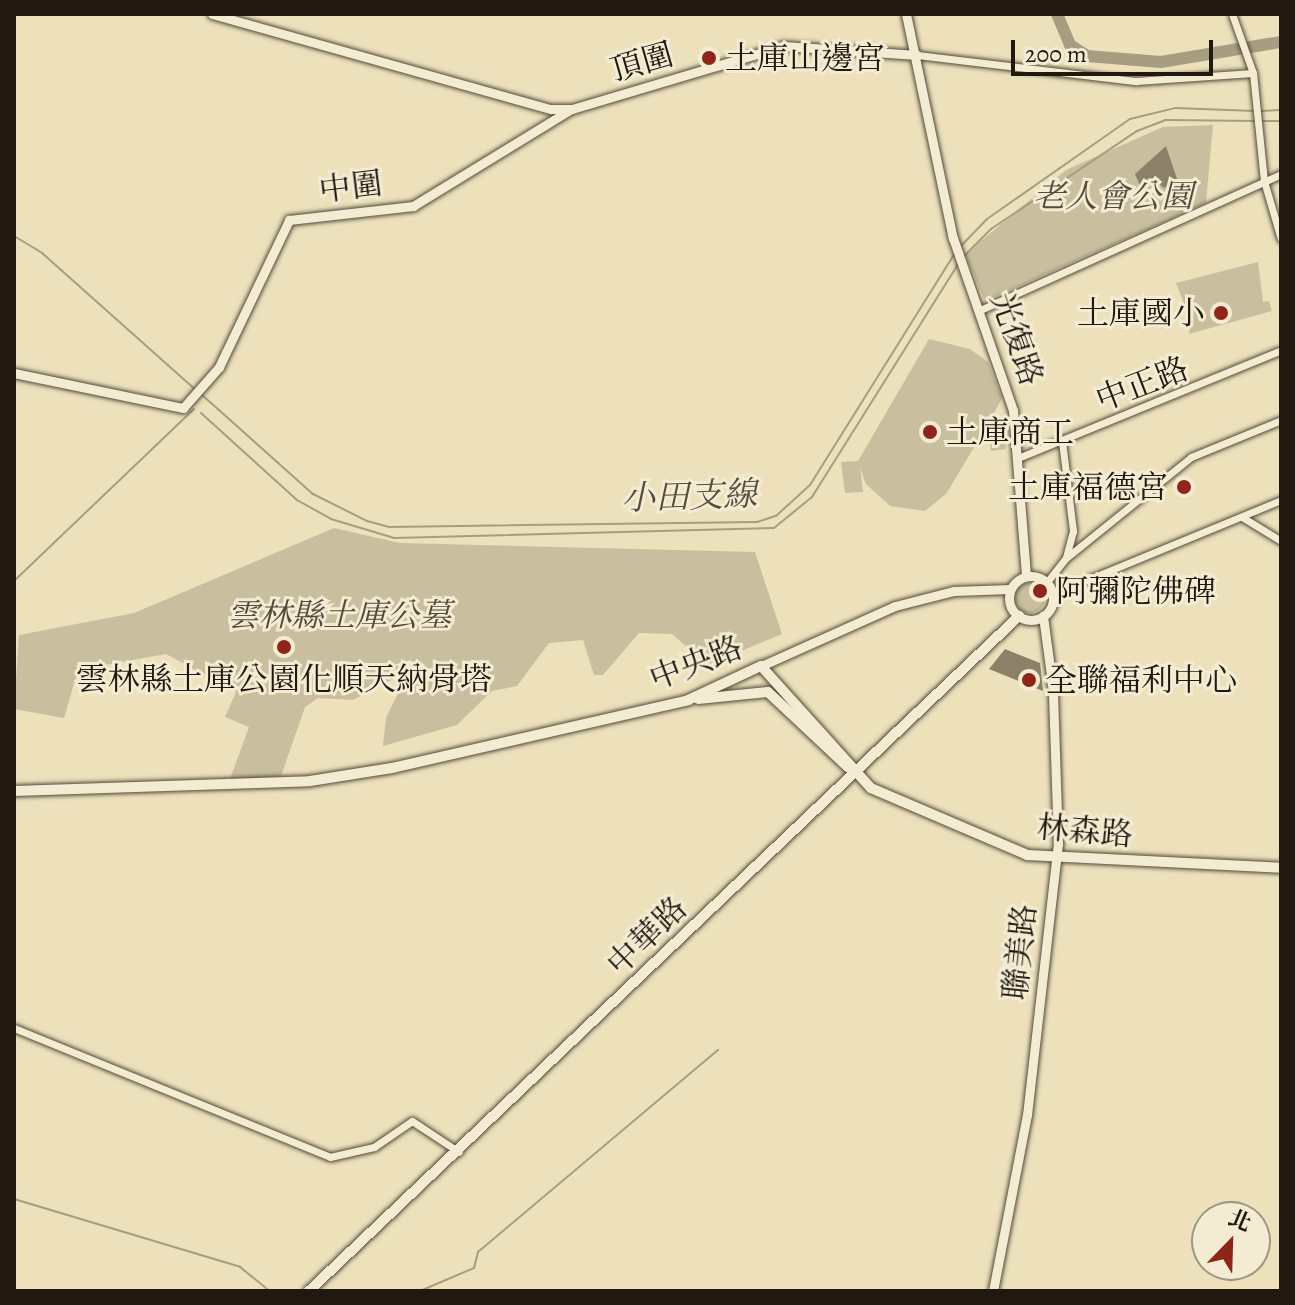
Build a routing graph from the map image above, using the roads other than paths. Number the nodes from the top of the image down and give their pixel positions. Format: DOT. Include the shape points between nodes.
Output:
graph roads {
  1 [pos="212,14"];
  2 [pos="906,14"];
  3 [pos="1232,14"];
  4 [pos="917,55"];
  5 [pos="1253,73"];
  6 [pos="572,109"];
  7 [pos="1281,174"];
  8 [pos="1264,181"];
  9 [pos="1281,239"];
  10 [pos="980,310"];
  11 [pos="1281,350"];
  12 [pos="14,373"];
  13 [pos="1281,420"];
  14 [pos="1062,441"];
  15 [pos="1018,458"];
  16 [pos="1281,500"];
  17 [pos="1242,517"];
  18 [pos="1281,541"];
  19 [pos="1066,558"];
  20 [pos="1026,576"];
  21 [pos="1047,582"];
  22 [pos="1010,589"];
  23 [pos="1053,594"];
  24 [pos="1019,616"];
  25 [pos="1043,616"];
  26 [pos="761,666"];
  27 [pos="688,700"];
  28 [pos="857,771"];
  29 [pos="14,791"];
  30 [pos="1056,859"];
  31 [pos="1281,868"];
  32 [pos="14,1028"];
  33 [pos="459,1152"];
  34 [pos="309,1291"];
  35 [pos="993,1291"];
  1 -- 6 [label="street" via="385,64"];
  2 -- 4 [label="street"];
  3 -- 5 [label="street"];
  4 -- 5 [label="street" via="1136,81"];
  4 -- 6 [label="street, 頂圍" via="784,46"];
  4 -- 10 [label="street, 光復路" via="953,238"];
  5 -- 8 [label="street"];
  6 -- 12 [label="street, 中圍" via="413,206 289,220 209,380 183,408"];
  7 -- 8 [label="street"];
  8 -- 9 [label="street"];
  8 -- 10 [label="street"];
  10 -- 15 [label="street, 光復路" via="1004,373"];
  11 -- 14 [label="street, 中正路"];
  13 -- 19 [label="street" via="1191,457"];
  14 -- 15 [label="street, 中正路"];
  14 -- 19 [label="street" via="1073,531"];
  15 -- 20 [label="street, 光復路"];
  16 -- 17 [label="street"];
  17 -- 18 [label="street"];
  17 -- 23 [label="street"];
  19 -- 21 [label="street"];
  20 -- 21 [label="street"];
  20 -- 22 [label="street"];
  21 -- 23 [label="street"];
  22 -- 24 [label="street" via="1009,604"];
  22 -- 26 [label="street, 中央路" via="954,591 895,606"];
  23 -- 25 [label="street"];
  24 -- 25 [label="street"];
  24 -- 28 [label="main road, 中華路"];
  25 -- 30 [label="street, 聯美路" via="1053,690"];
  26 -- 27 [label="main road, 中央路"];
  26 -- 28 [label="main road, 林森路"];
  27 -- 28 [label="main road, 林森路" via="768,692"];
  27 -- 29 [label="main road, 中央路" via="392,768 310,781"];
  28 -- 30 [label="main road, 林森路" via="885,795 1027,855"];
  28 -- 33 [label="main road, 中華路"];
  30 -- 31 [label="main road, 林森路"];
  30 -- 35 [label="street, 聯美路" via="1027,1115"];
  32 -- 33 [label="street" via="330,1157 374,1147 412,1121"];
  33 -- 34 [label="main road, 中華路"];
}
